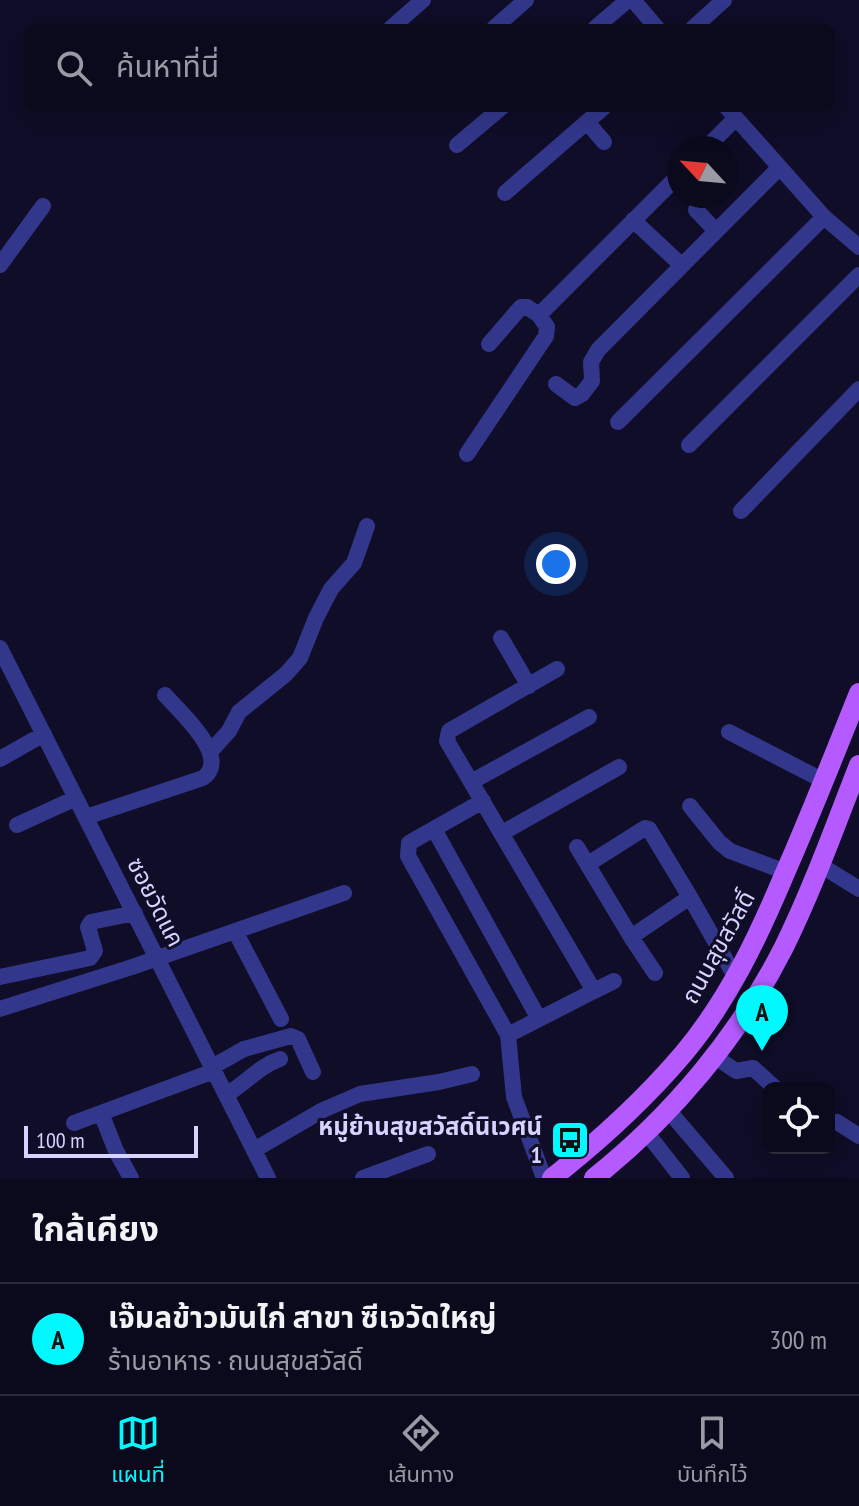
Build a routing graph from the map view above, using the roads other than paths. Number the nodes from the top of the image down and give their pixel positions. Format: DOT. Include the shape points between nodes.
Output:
graph roads {
  1 [pos="423,0"];
  2 [pos="526,0"];
  3 [pos="630,0"];
  4 [pos="724,0"];
  5 [pos="396,24"];
  6 [pos="499,24"];
  7 [pos="600,24"];
  8 [pos="653,24"];
  9 [pos="697,24"];
  10 [pos="496,112"];
  11 [pos="598,112"];
  12 [pos="732,113"];
  13 [pos="587,122"];
  14 [pos="715,136"];
  15 [pos="604,142"];
  16 [pos="457,145"];
  17 [pos="779,168"];
  18 [pos="667,187"];
  19 [pos="505,193"];
  20 [pos="43,206"];
  21 [pos="696,210"];
  22 [pos="824,217"];
  23 [pos="633,220"];
  24 [pos="716,231"];
  25 [pos="859,247"];
  26 [pos="2,258"];
  27 [pos="677,261"];
  28 [pos="859,275"];
  29 [pos="539,315"];
  30 [pos="489,344"];
  31 [pos="556,384"];
  32 [pos="859,389"];
  33 [pos="618,422"];
  34 [pos="689,445"];
  35 [pos="467,454"];
  36 [pos="741,511"];
  37 [pos="367,526"];
  38 [pos="501,638"];
  39 [pos="1,651"];
  40 [pos="557,669"];
  41 [pos="529,686"];
  42 [pos="859,693"];
  43 [pos="165,695"];
  44 [pos="589,717"];
  45 [pos="729,732"];
  46 [pos="44,734"];
  47 [pos="211,751"];
  48 [pos="0,759"];
  49 [pos="859,765"];
  50 [pos="619,767"];
  51 [pos="824,781"];
  52 [pos="471,782"];
  53 [pos="76,798"];
  54 [pos="483,801"];
  55 [pos="690,806"];
  56 [pos="86,817"];
  57 [pos="17,825"];
  58 [pos="434,829"];
  59 [pos="502,833"];
  60 [pos="577,847"];
  61 [pos="588,864"];
  62 [pos="820,865"];
  63 [pos="786,872"];
  64 [pos="859,889"];
  65 [pos="344,893"];
  66 [pos="690,897"];
  67 [pos="135,913"];
  68 [pos="235,931"];
  69 [pos="631,937"];
  70 [pos="157,958"];
  71 [pos="655,973"];
  72 [pos="0,977"];
  73 [pos="736,978"];
  74 [pos="614,981"];
  75 [pos="594,991"];
  76 [pos="0,1009"];
  77 [pos="281,1019"];
  78 [pos="539,1019"];
  79 [pos="508,1035"];
  80 [pos="714,1056"];
  81 [pos="280,1059"];
  82 [pos="213,1069"];
  83 [pos="313,1072"];
  84 [pos="472,1074"];
  85 [pos="768,1082"];
  86 [pos="226,1095"];
  87 [pos="668,1110"];
  88 [pos="101,1113"];
  89 [pos="837,1122"];
  90 [pos="74,1123"];
  91 [pos="646,1132"];
  92 [pos="859,1136"];
  93 [pos="254,1150"];
  94 [pos="428,1154"];
  95 [pos="131,1178"];
  96 [pos="268,1178"];
  97 [pos="363,1178"];
  98 [pos="544,1178"];
  99 [pos="552,1178"];
  100 [pos="594,1178"];
  101 [pos="682,1178"];
  102 [pos="726,1178"];
  1 -- 5 [label="street"];
  2 -- 6 [label="street"];
  3 -- 7 [label="street"];
  3 -- 8 [label="street"];
  4 -- 9 [label="street"];
  10 -- 16 [label="street"];
  11 -- 13 [label="street"];
  12 -- 14 [label="street"];
  12 -- 17 [label="street"];
  13 -- 15 [label="street"];
  13 -- 19 [label="street"];
  17 -- 22 [label="street"];
  17 -- 24 [label="street"];
  18 -- 23 [label="street"];
  20 -- 26 [label="street"];
  21 -- 24 [label="street"];
  22 -- 25 [label="street"];
  22 -- 33 [label="street"];
  23 -- 27 [label="street"];
  23 -- 29 [label="street"];
  24 -- 31 [label="street" via="598,350 591,362 592,381 582,394 575,398"];
  28 -- 34 [label="street"];
  29 -- 30 [label="street" via="521,307"];
  29 -- 35 [label="street" via="546,336"];
  32 -- 36 [label="street"];
  37 -- 47 [label="street" via="354,563 331,589 300,658 243,707"];
  38 -- 41 [label="street"];
  39 -- 46 [label="street, ซอยวัดแค"];
  40 -- 41 [label="street"];
  41 -- 52 [label="street" via="449,731 447,741"];
  42 -- 51 [label="main road, ถนนสุขสวัสดิ์"];
  43 -- 47 [label="street"];
  44 -- 52 [label="street"];
  45 -- 51 [label="street"];
  46 -- 48 [label="street"];
  46 -- 53 [label="street, ซอยวัดแค"];
  47 -- 56 [label="street" via="213,766 203,778"];
  49 -- 62 [label="main road"];
  50 -- 59 [label="street"];
  51 -- 63 [label="main road, ถนนสุขสวัสดิ์"];
  52 -- 54 [label="street"];
  53 -- 56 [label="street, ซอยวัดแค"];
  53 -- 57 [label="street"];
  54 -- 58 [label="street"];
  54 -- 59 [label="street"];
  55 -- 63 [label="street" via="730,851"];
  56 -- 67 [label="street, ซอยวัดแค"];
  58 -- 78 [label="street"];
  58 -- 79 [label="street" via="409,843 408,856"];
  59 -- 75 [label="street"];
  60 -- 61 [label="street"];
  61 -- 66 [label="street" via="649,829"];
  61 -- 69 [label="street"];
  62 -- 64 [label="street"];
  62 -- 80 [label="main road" via="764,982"];
  63 -- 73 [label="main road, ถนนสุขสวัสดิ์"];
  65 -- 68 [label="street"];
  66 -- 69 [label="street"];
  66 -- 73 [label="street"];
  67 -- 70 [label="street, ซอยวัดแค"];
  67 -- 72 [label="street" via="91,922 95,951 90,958"];
  68 -- 70 [label="street"];
  68 -- 77 [label="street"];
  69 -- 71 [label="street"];
  70 -- 76 [label="street"];
  70 -- 82 [label="street, ซอยวัดแค"];
  73 -- 99 [label="main road, ถนนสุขสวัสดิ์" via="685,1052 641,1100"];
  74 -- 75 [label="street"];
  75 -- 78 [label="street"];
  78 -- 79 [label="street"];
  79 -- 98 [label="street" via="514,1097"];
  80 -- 85 [label="street" via="736,1071 753,1068"];
  80 -- 87 [label="main road"];
  81 -- 86 [label="street"];
  82 -- 83 [label="street" via="244,1049 291,1036 298,1039"];
  82 -- 86 [label="street, ซอยวัดแค"];
  82 -- 88 [label="street"];
  84 -- 93 [label="street" via="360,1094"];
  86 -- 93 [label="street, ซอยวัดแค"];
  87 -- 91 [label="main road"];
  87 -- 102 [label="street"];
  88 -- 90 [label="street"];
  88 -- 95 [label="street"];
  89 -- 92 [label="street"];
  91 -- 100 [label="main road"];
  91 -- 101 [label="street"];
  93 -- 96 [label="street, ซอยวัดแค"];
  94 -- 97 [label="street"];
}
